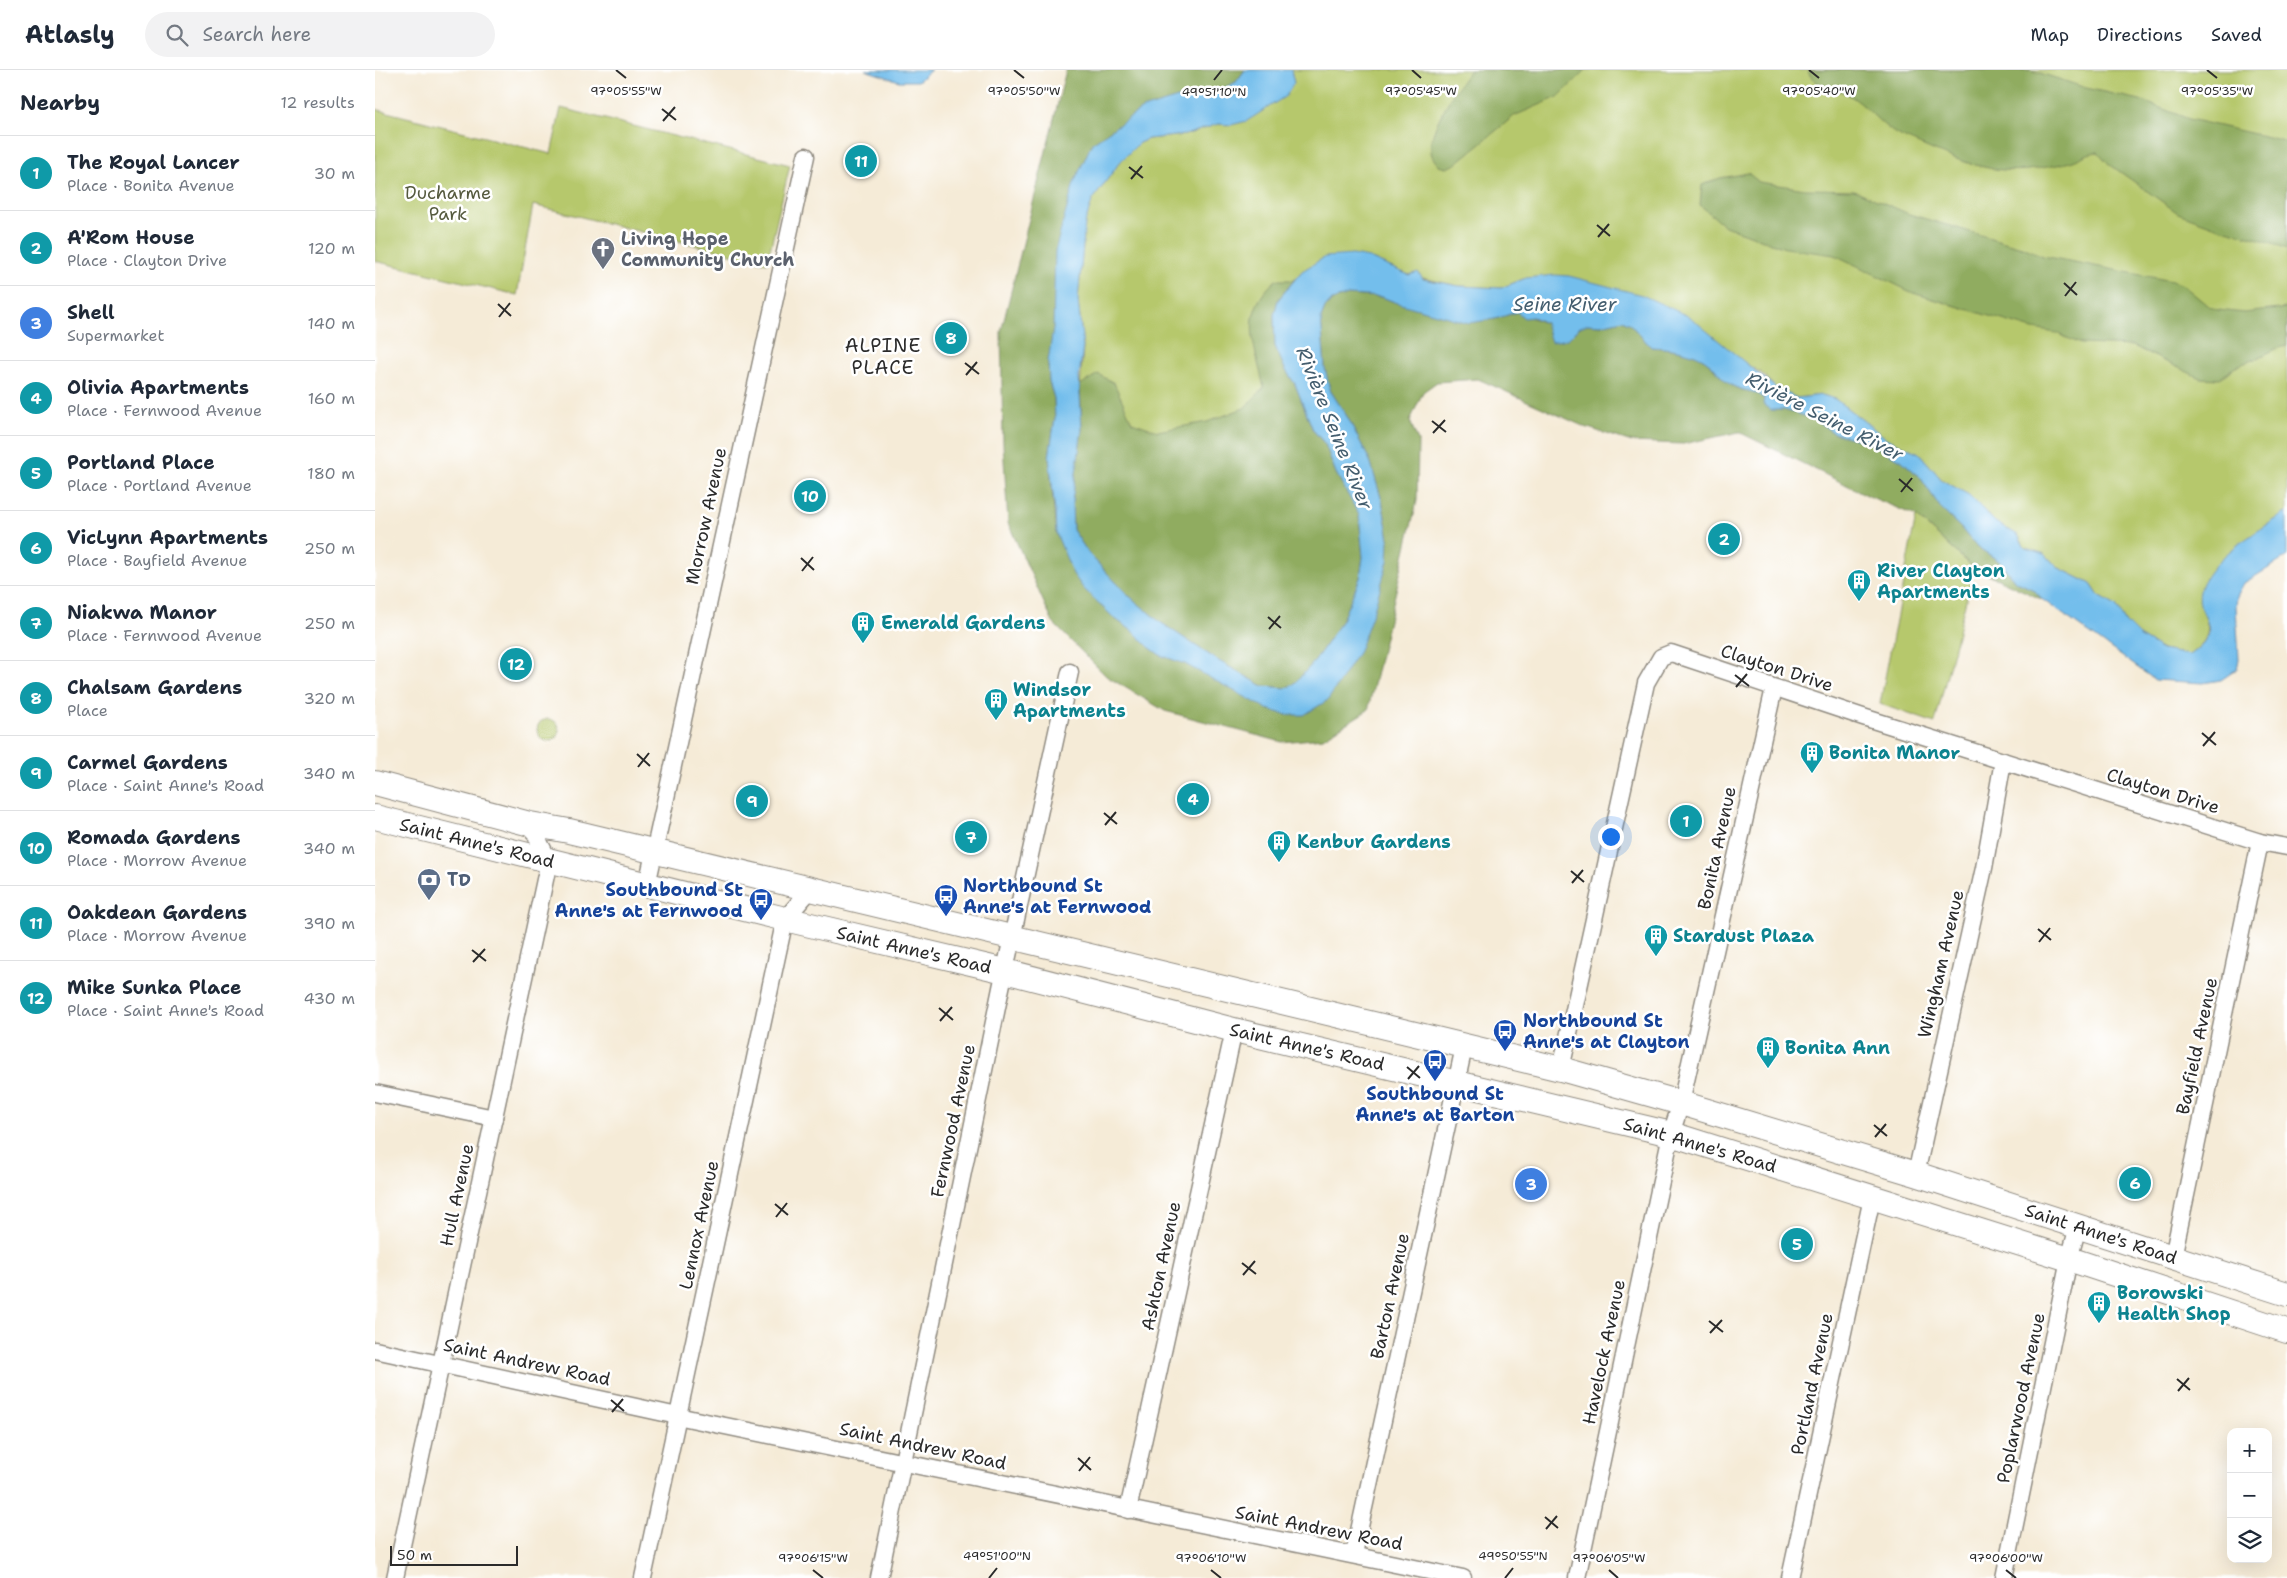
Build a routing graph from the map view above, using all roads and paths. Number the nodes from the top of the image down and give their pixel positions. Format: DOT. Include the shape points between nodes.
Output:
graph roads {
  1 [pos="805,156"];
  2 [pos="1070,672"];
  3 [pos="1774,688"];
  4 [pos="2003,762"];
  5 [pos="375,783"];
  6 [pos="412,794"];
  7 [pos="379,818"];
  8 [pos="529,824"];
  9 [pos="2260,842"];
  10 [pos="2287,848"];
  11 [pos="654,852"];
  12 [pos="549,861"];
  13 [pos="647,885"];
  14 [pos="811,889"];
  15 [pos="785,919"];
  16 [pos="1013,938"];
  17 [pos="1005,971"];
  18 [pos="1234,1030"];
  19 [pos="1464,1047"];
  20 [pos="1561,1069"];
  21 [pos="1456,1083"];
  22 [pos="375,1093"];
  23 [pos="1681,1103"];
  24 [pos="494,1118"];
  25 [pos="1671,1134"];
  26 [pos="1915,1174"];
  27 [pos="1872,1198"];
  28 [pos="2078,1227"];
  29 [pos="2173,1257"];
  30 [pos="2069,1259"];
  31 [pos="2287,1294"];
  32 [pos="2287,1331"];
  33 [pos="375,1350"];
  34 [pos="441,1364"];
  35 [pos="679,1415"];
  36 [pos="903,1462"];
  37 [pos="1128,1510"];
  38 [pos="1354,1554"];
  39 [pos="395,1578"];
  40 [pos="643,1578"];
  41 [pos="879,1578"];
  42 [pos="1463,1578"];
  43 [pos="1577,1578"];
  44 [pos="1790,1578"];
  45 [pos="2004,1578"];
  1 -- 11 [label="street, Morrow Avenue"];
  2 -- 16 [label="street, Fernwood Avenue"];
  3 -- 4 [label="street, Clayton Drive"];
  3 -- 20 [label="street, Clayton Drive" via="1671,654 1661,657 1655,666 1646,683"];
  3 -- 23 [label="street, Bonita Avenue"];
  4 -- 9 [label="street, Clayton Drive"];
  4 -- 26 [label="street, Wingham Avenue" via="1984,868"];
  5 -- 6 [label="main road, Saint Anne's Road"];
  6 -- 7 [label="main road" via="391,806"];
  6 -- 8 [label="main road, Saint Anne's Road"];
  7 -- 12 [label="main road, Saint Anne's Road"];
  8 -- 11 [label="main road, Saint Anne's Road"];
  8 -- 12 [label="street"];
  9 -- 10 [label="street, Clayton Drive"];
  9 -- 29 [label="street, Bayfield Avenue"];
  11 -- 13 [label="street, Morrow Avenue"];
  11 -- 14 [label="main road, Saint Anne's Road"];
  12 -- 13 [label="main road, Saint Anne's Road"];
  12 -- 24 [label="street, Hull Avenue"];
  13 -- 15 [label="main road, Saint Anne's Road"];
  14 -- 15 [label="street, Lennox Avenue"];
  14 -- 16 [label="main road, Saint Anne's Road"];
  15 -- 17 [label="main road, Saint Anne's Road"];
  15 -- 35 [label="street, Lennox Avenue"];
  16 -- 17 [label="street, Fernwood Avenue"];
  16 -- 19 [label="main road, Saint Anne's Road"];
  17 -- 18 [label="main road, Saint Anne's Road"];
  17 -- 36 [label="street, Fernwood Avenue"];
  18 -- 21 [label="main road, Saint Anne's Road"];
  18 -- 37 [label="street, Ashton Avenue"];
  19 -- 20 [label="main road, Saint Anne's Road"];
  19 -- 21 [label="street, Barton Avenue"];
  20 -- 23 [label="main road, Saint Anne's Road"];
  21 -- 25 [label="main road, Saint Anne's Road"];
  21 -- 38 [label="street, Barton Avenue"];
  22 -- 24 [label="street"];
  23 -- 25 [label="street, Bonita Avenue"];
  23 -- 26 [label="main road, Saint Anne's Road"];
  24 -- 34 [label="street, Hull Avenue"];
  25 -- 27 [label="main road, Saint Anne's Road"];
  25 -- 43 [label="street, Havelock Avenue"];
  26 -- 28 [label="main road, Saint Anne's Road"];
  27 -- 30 [label="main road, Saint Anne's Road"];
  27 -- 44 [label="street, Portland Avenue"];
  28 -- 29 [label="main road, Saint Anne's Road"];
  28 -- 30 [label="street, Poplarwood Avenue"];
  29 -- 31 [label="main road, Saint Anne's Road"];
  30 -- 32 [label="main road, Saint Anne's Road"];
  30 -- 45 [label="street, Poplarwood Avenue"];
  33 -- 34 [label="street, Saint Andrew Road"];
  34 -- 35 [label="street, Saint Andrew Road"];
  34 -- 39 [label="street, Hull Avenue"];
  35 -- 36 [label="street, Saint Andrew Road"];
  35 -- 40 [label="street, Lennox Avenue"];
  36 -- 37 [label="street, Saint Andrew Road"];
  36 -- 41 [label="street, Fernwood Avenue"];
  37 -- 38 [label="street, Saint Andrew Road"];
  38 -- 42 [label="street, Saint Andrew Road"];
}
